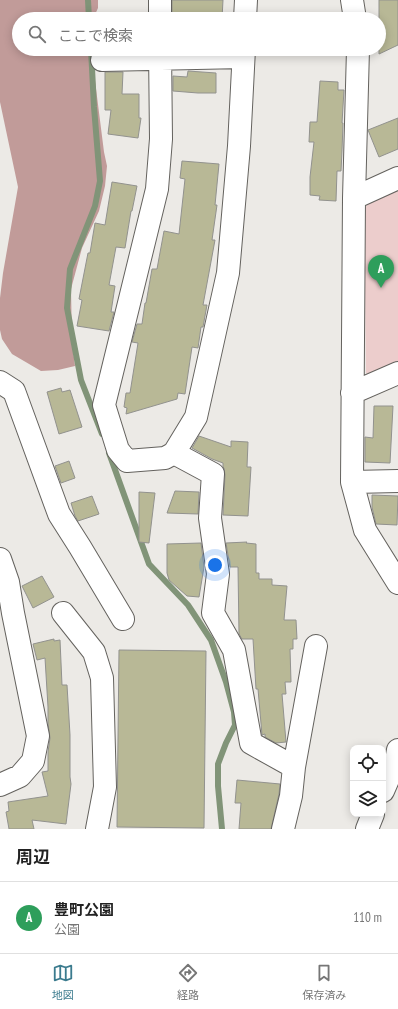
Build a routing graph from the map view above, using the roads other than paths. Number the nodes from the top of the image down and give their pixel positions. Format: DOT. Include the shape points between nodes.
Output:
graph roads {
  1 [pos="160,0"];
  2 [pos="246,0"];
  3 [pos="352,0"];
  4 [pos="160,12"];
  5 [pos="245,12"];
  6 [pos="354,12"];
  7 [pos="141,56"];
  8 [pos="160,56"];
  9 [pos="244,56"];
  10 [pos="358,56"];
  11 [pos="102,60"];
  12 [pos="398,178"];
  13 [pos="354,198"];
  14 [pos="398,374"];
  15 [pos="0,382"];
  16 [pos="352,393"];
  17 [pos="174,453"];
  18 [pos="398,481"];
  19 [pos="352,482"];
  20 [pos="0,559"];
  21 [pos="398,583"];
  22 [pos="63,613"];
  23 [pos="123,619"];
  24 [pos="316,646"];
  25 [pos="398,750"];
  26 [pos="294,767"];
  27 [pos="386,784"];
  28 [pos="0,785"];
  29 [pos="372,817"];
  30 [pos="97,829"];
  31 [pos="283,829"];
  32 [pos="367,829"];
  1 -- 4 [label="street"];
  2 -- 5 [label="street"];
  3 -- 6 [label="street"];
  7 -- 11 [label="street"];
  8 -- 17 [label="street" via="161,139 157,189 104,405 118,450 127,460 165,458"];
  9 -- 17 [label="street" via="228,273 196,417"];
  10 -- 13 [label="street"];
  12 -- 13 [label="street"];
  13 -- 16 [label="street"];
  14 -- 16 [label="street"];
  15 -- 23 [label="street" via="14,391 58,514"];
  16 -- 19 [label="street"];
  17 -- 26 [label="street" via="213,474 210,518 218,574 213,613 234,650 251,743"];
  18 -- 19 [label="street"];
  19 -- 21 [label="street" via="365,530"];
  20 -- 28 [label="street" via="8,582 38,736 33,761 20,776"];
  22 -- 30 [label="street" via="94,652 102,678 105,787"];
  24 -- 26 [label="street"];
  25 -- 27 [label="street"];
  26 -- 31 [label="street" via="291,796"];
  29 -- 32 [label="street"];
}
